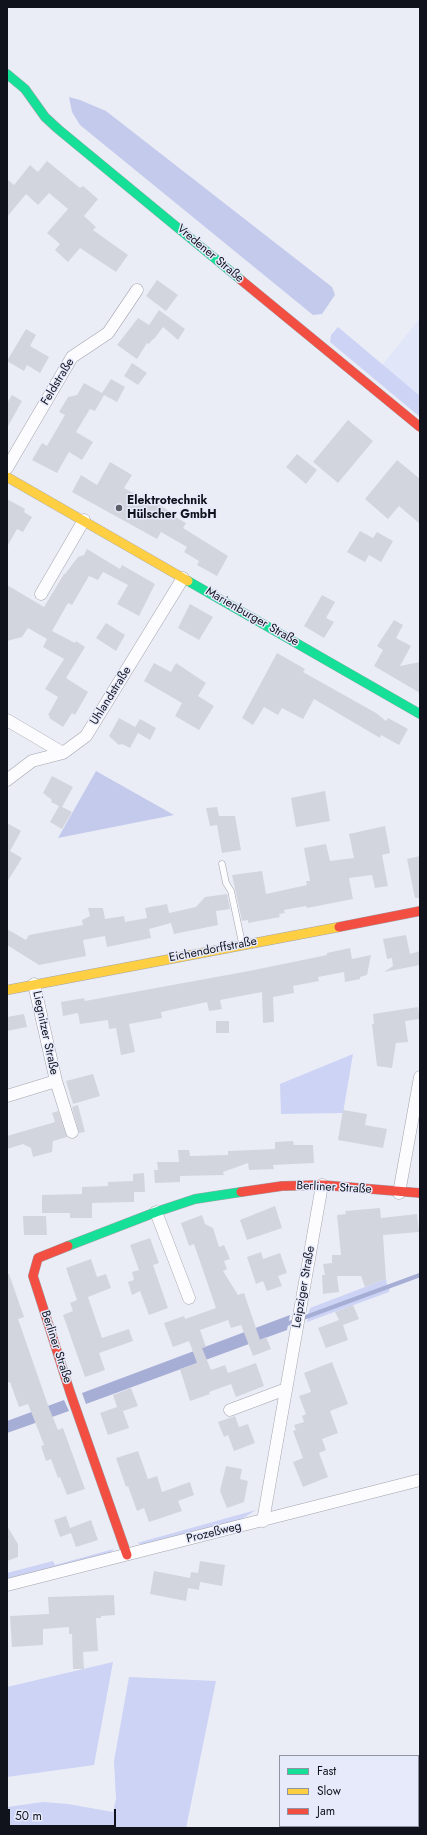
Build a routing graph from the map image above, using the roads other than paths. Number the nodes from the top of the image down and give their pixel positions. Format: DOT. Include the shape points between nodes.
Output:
graph roads {
  1 [pos="7,74"];
  2 [pos="137,290"];
  3 [pos="420,427"];
  4 [pos="7,468"];
  5 [pos="7,477"];
  6 [pos="84,520"];
  7 [pos="183,578"];
  8 [pos="41,594"];
  9 [pos="420,714"];
  10 [pos="7,720"];
  11 [pos="63,753"];
  12 [pos="7,780"];
  13 [pos="222,864"];
  14 [pos="420,911"];
  15 [pos="242,945"];
  16 [pos="34,984"];
  17 [pos="7,990"];
  18 [pos="420,1077"];
  19 [pos="56,1081"];
  20 [pos="7,1096"];
  21 [pos="72,1132"];
  22 [pos="322,1185"];
  23 [pos="399,1193"];
  24 [pos="420,1193"];
  25 [pos="156,1212"];
  26 [pos="190,1298"];
  27 [pos="286,1389"];
  28 [pos="230,1410"];
  29 [pos="420,1480"];
  30 [pos="263,1521"];
  31 [pos="127,1555"];
  32 [pos="7,1585"];
  1 -- 3 [label="street, Vredener Straße" via="25,89 45,117 58,129"];
  2 -- 4 [label="street, Feldstraße" via="108,333 72,357"];
  5 -- 6 [label="street, Marienburger Straße"];
  6 -- 7 [label="street, Marienburger Straße"];
  6 -- 8 [label="street"];
  7 -- 9 [label="street, Marienburger Straße"];
  7 -- 11 [label="street, Uhlandstraße" via="86,736"];
  10 -- 11 [label="street"];
  11 -- 12 [label="street, Uhlandstraße" via="32,761"];
  13 -- 15 [label="lane"];
  14 -- 15 [label="street, Eichendorffstraße"];
  15 -- 16 [label="street, Eichendorffstraße"];
  16 -- 17 [label="street, Eichendorffstraße"];
  16 -- 19 [label="street, Liegnitzer Straße"];
  18 -- 23 [label="street"];
  19 -- 20 [label="street, Liegnitzer Straße"];
  19 -- 21 [label="street, Liegnitzer Straße"];
  22 -- 23 [label="street, Berliner Straße"];
  22 -- 25 [label="street, Berliner Straße" via="282,1186 195,1199"];
  22 -- 27 [label="street, Leipziger Straße"];
  23 -- 24 [label="street, Berliner Straße"];
  25 -- 26 [label="street"];
  25 -- 31 [label="street, Berliner Straße" via="38,1258 33,1276"];
  27 -- 28 [label="street"];
  27 -- 30 [label="street, Leipziger Straße"];
  29 -- 30 [label="street, Prozeßweg"];
  30 -- 31 [label="street, Prozeßweg"];
  31 -- 32 [label="street, Prozeßweg"];
}
